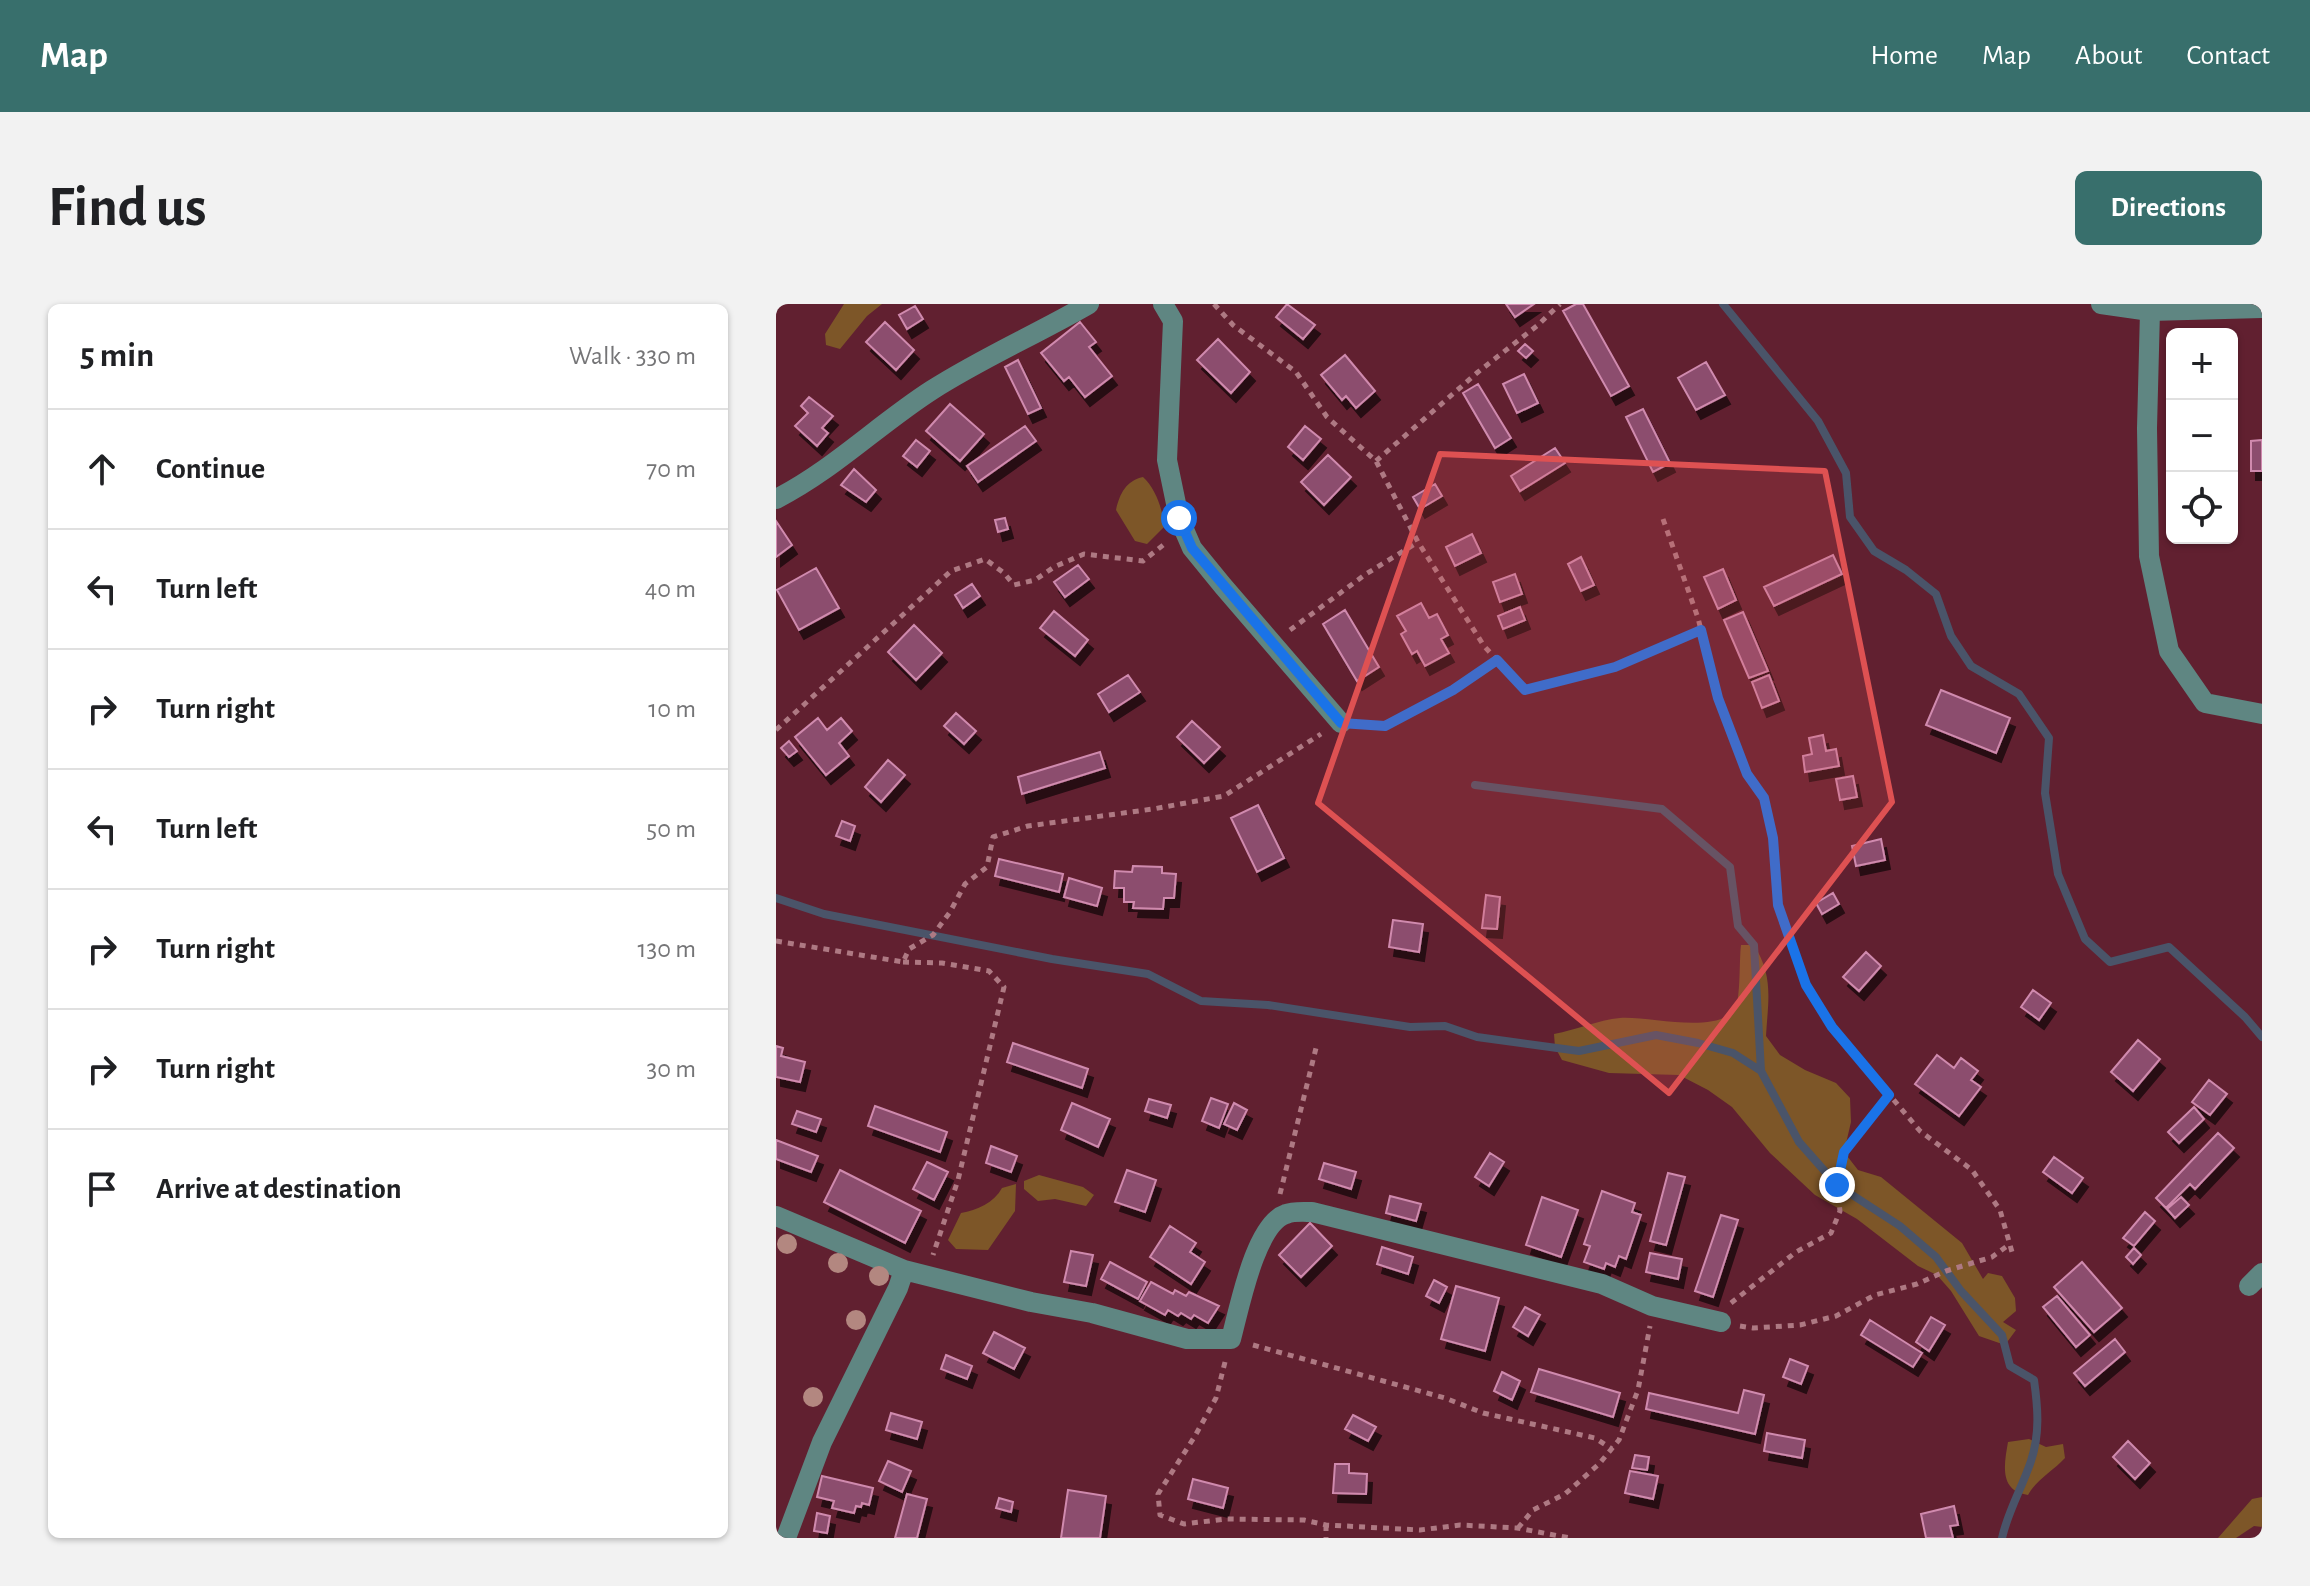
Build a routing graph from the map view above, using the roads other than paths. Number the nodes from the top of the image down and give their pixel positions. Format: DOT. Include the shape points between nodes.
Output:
graph roads {
  1 [pos="1089,304"];
  2 [pos="1163,304"];
  3 [pos="2101,304"];
  4 [pos="2262,308"];
  5 [pos="2150,311"];
  6 [pos="776,499"];
  7 [pos="2262,714"];
  8 [pos="1341,723"];
  9 [pos="776,1216"];
  10 [pos="904,1270"];
  11 [pos="1721,1322"];
  12 [pos="786,1538"];
  1 -- 6 [label="street" via="934,389 805,484"];
  2 -- 8 [label="street" via="1173,321 1167,460 1179,518 1192,548"];
  3 -- 5 [label="street"];
  4 -- 5 [label="street"];
  5 -- 7 [label="street" via="2149,556 2169,651 2205,703"];
  9 -- 10 [label="street"];
  10 -- 11 [label="street" via="1187,1339 1231,1339 1255,1256 1269,1228 1285,1214 1312,1212 1602,1284 1652,1306"];
  10 -- 12 [label="street" via="822,1442"];
}
